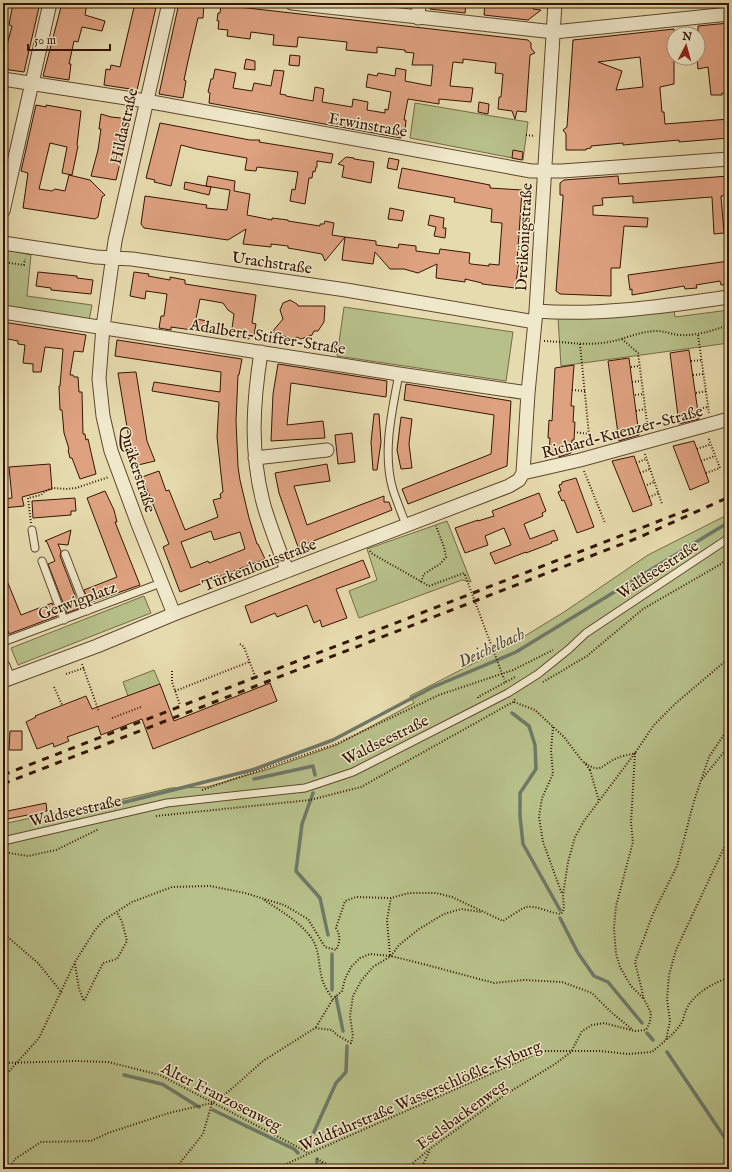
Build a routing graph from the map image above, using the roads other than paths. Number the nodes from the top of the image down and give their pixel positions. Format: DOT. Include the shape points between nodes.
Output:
graph roads {
  1 [pos="50,3"];
  2 [pos="169,3"];
  3 [pos="292,3"];
  4 [pos="419,3"];
  5 [pos="556,3"];
  6 [pos="729,14"];
  7 [pos="418,18"];
  8 [pos="554,32"];
  9 [pos="3,79"];
  10 [pos="32,83"];
  11 [pos="146,101"];
  12 [pos="729,159"];
  13 [pos="544,172"];
  14 [pos="3,210"];
  15 [pos="3,243"];
  16 [pos="113,258"];
  17 [pos="729,297"];
  18 [pos="3,312"];
  19 [pos="535,316"];
  20 [pos="103,327"];
  21 [pos="261,352"];
  22 [pos="399,374"];
  23 [pos="528,393"];
  24 [pos="729,419"];
  25 [pos="327,450"];
  26 [pos="255,458"];
  27 [pos="523,473"];
  28 [pos="406,525"];
  29 [pos="32,530"];
  30 [pos="729,538"];
  31 [pos="35,548"];
  32 [pos="65,554"];
  33 [pos="42,561"];
  34 [pos="287,571"];
  35 [pos="161,583"];
  36 [pos="87,611"];
  37 [pos="174,614"];
  38 [pos="64,620"];
  39 [pos="3,642"];
  40 [pos="3,666"];
  41 [pos="6,680"];
  42 [pos="3,841"];
  1 -- 10 [label="street"];
  2 -- 11 [label="street, Hildastraße"];
  3 -- 7 [label="street"];
  4 -- 7 [label="street"];
  5 -- 8 [label="street, Dreikönigstraße"];
  6 -- 8 [label="street"];
  7 -- 8 [label="street"];
  8 -- 13 [label="street, Dreikönigstraße"];
  9 -- 10 [label="street, Erwinstraße"];
  10 -- 11 [label="street, Erwinstraße"];
  10 -- 14 [label="street"];
  11 -- 13 [label="street, Erwinstraße"];
  11 -- 16 [label="street, Hildastraße"];
  12 -- 13 [label="street, Erwinstraße"];
  13 -- 19 [label="street, Dreikönigstraße"];
  15 -- 16 [label="street, Urachstraße"];
  16 -- 19 [label="street, Urachstraße" via="132,258"];
  16 -- 20 [label="street, Quäkerstraße"];
  17 -- 19 [label="street, Urachstraße" via="626,310"];
  18 -- 20 [label="street, Adalbert-Stifter-Straße"];
  19 -- 23 [label="street, Dreikönigstraße"];
  20 -- 21 [label="street, Adalbert-Stifter-Straße"];
  20 -- 35 [label="street, Quäkerstraße" via="99,363 103,416 111,451"];
  21 -- 22 [label="street, Adalbert-Stifter-Straße"];
  21 -- 26 [label="street" via="254,414"];
  22 -- 23 [label="street, Adalbert-Stifter-Straße"];
  22 -- 28 [label="lane" via="388,448 393,490"];
  23 -- 27 [label="street, Dreikönigstraße"];
  24 -- 27 [label="street, Richard-Kuenzer-Straße" via="586,459"];
  25 -- 26 [label="street"];
  26 -- 34 [label="street" via="263,502"];
  27 -- 28 [label="street, Türkenlouisstraße" via="519,480 509,486"];
  28 -- 34 [label="street, Türkenlouisstraße"];
  29 -- 31 [label="lane"];
  30 -- 42 [label="lane, Waldseestraße" via="586,633 538,674 508,693 353,772 305,788 167,803"];
  32 -- 36 [label="lane"];
  33 -- 38 [label="lane"];
  34 -- 37 [label="street, Türkenlouisstraße"];
  35 -- 36 [label="lane, Gerwigplatz"];
  35 -- 37 [label="street, Quäkerstraße"];
  36 -- 38 [label="lane, Gerwigplatz"];
  37 -- 41 [label="street, Türkenlouisstraße"];
  38 -- 39 [label="lane, Gerwigplatz"];
  40 -- 41 [label="street"];
}
